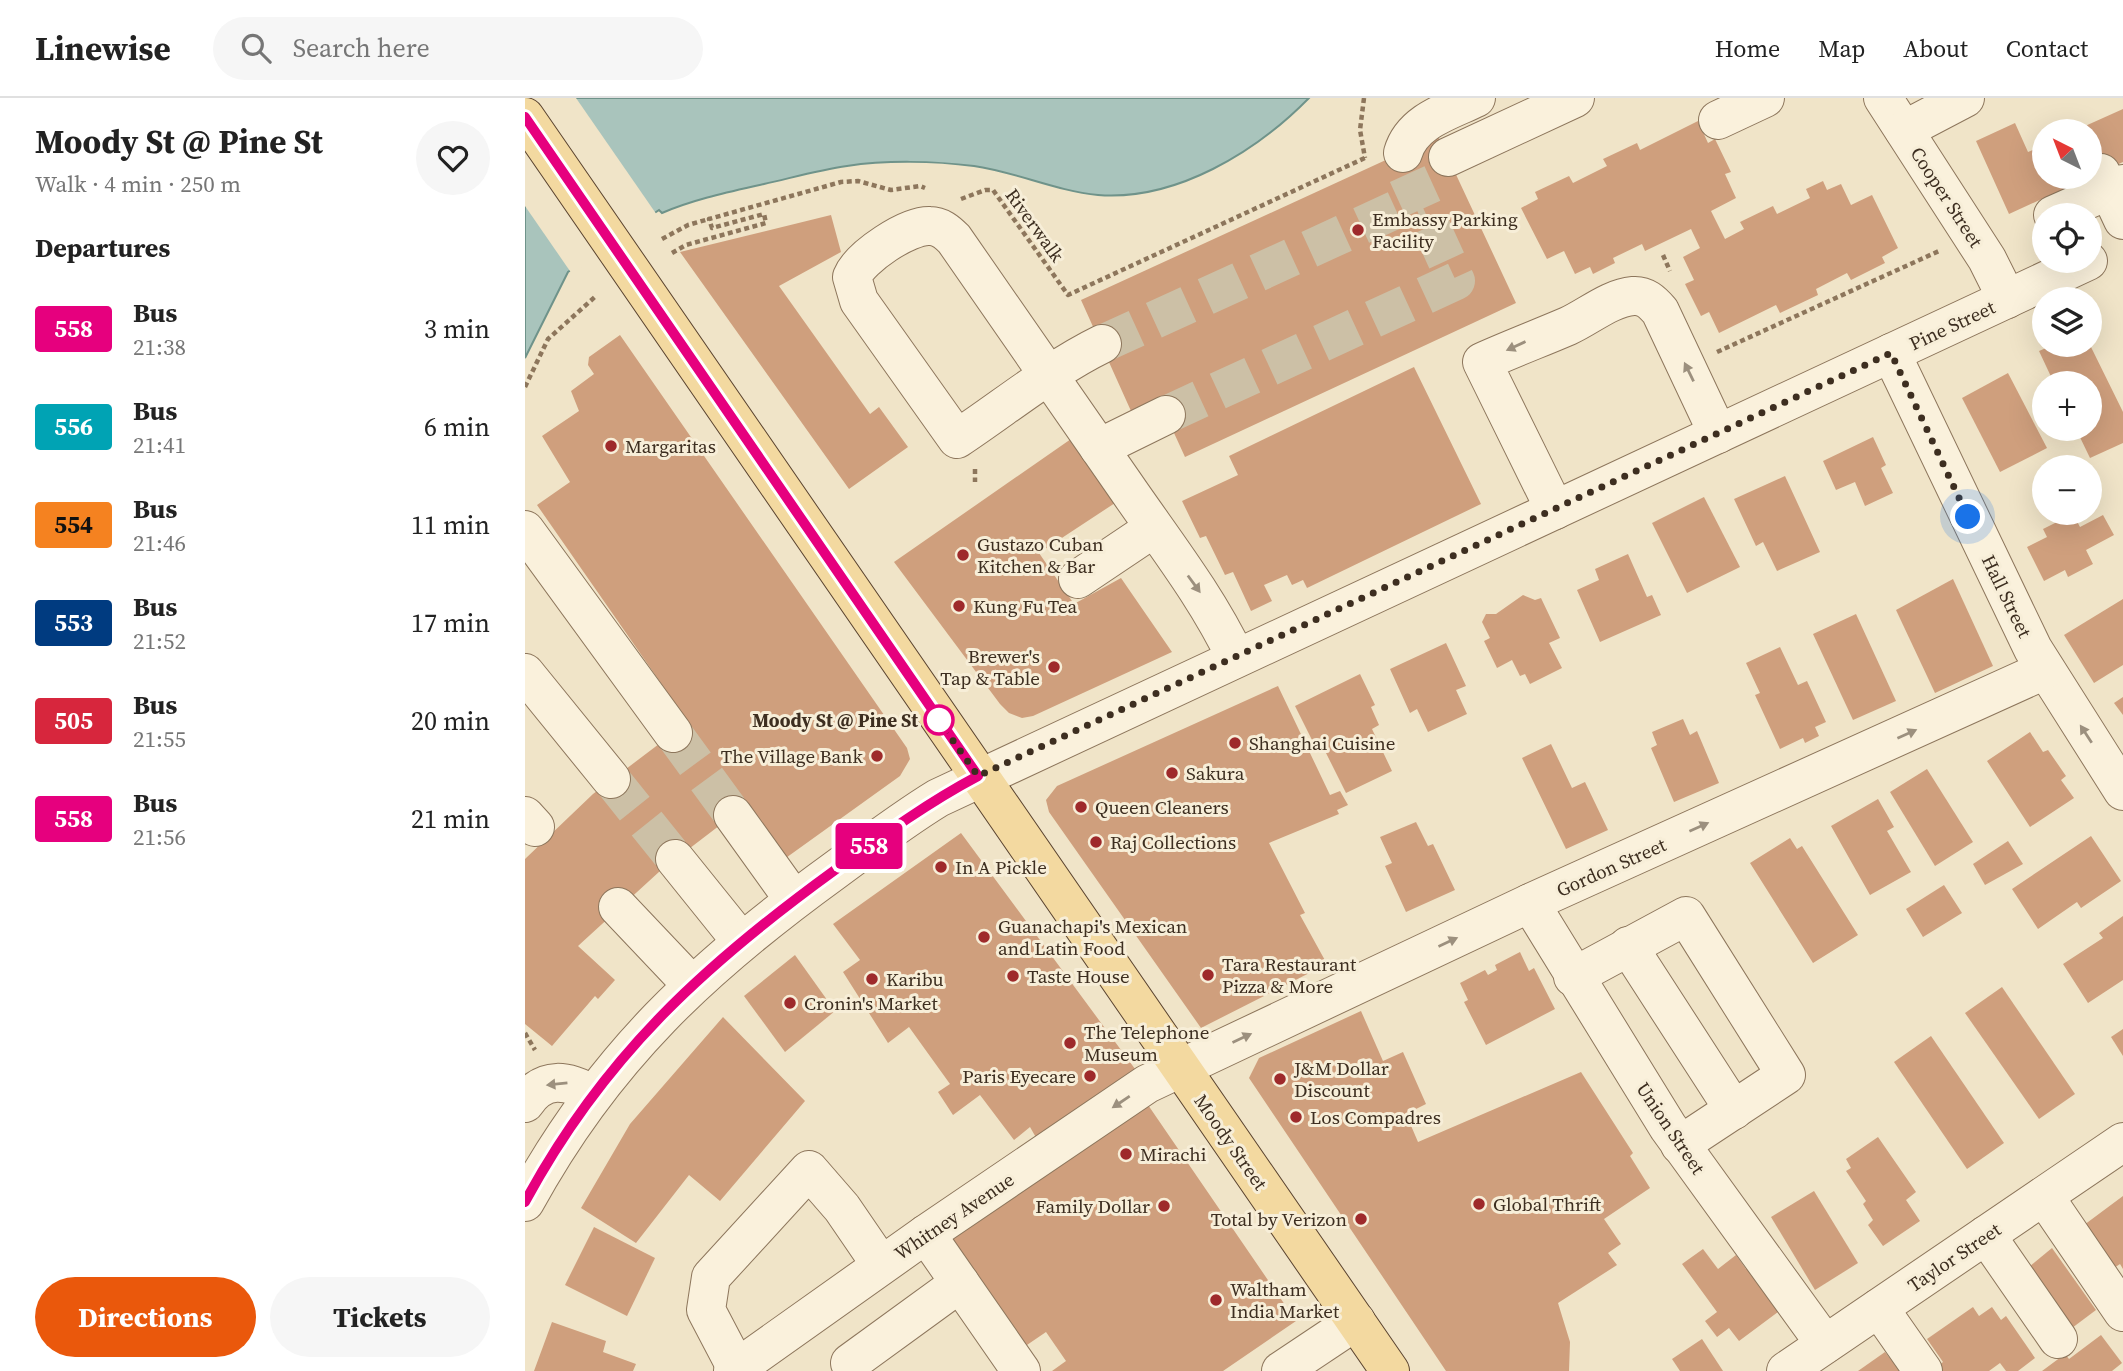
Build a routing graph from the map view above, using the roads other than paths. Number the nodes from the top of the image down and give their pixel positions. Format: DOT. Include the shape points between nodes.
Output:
graph roads {
  1 [pos="1476,98"];
  2 [pos="1575,98"];
  3 [pos="1765,98"];
  4 [pos="1882,98"];
  5 [pos="1965,98"];
  6 [pos="525,117"];
  7 [pos="1719,120"];
  8 [pos="1904,130"];
  9 [pos="1387,154"];
  10 [pos="1448,156"];
  11 [pos="2114,192"];
  12 [pos="2086,203"];
  13 [pos="2123,245"];
  14 [pos="2102,253"];
  15 [pos="2057,273"];
  16 [pos="2007,299"];
  17 [pos="1102,345"];
  18 [pos="1891,353"];
  19 [pos="1050,377"];
  20 [pos="1166,415"];
  21 [pos="1718,434"];
  22 [pos="1099,448"];
  23 [pos="1555,510"];
  24 [pos="1154,528"];
  25 [pos="525,530"];
  26 [pos="1078,579"];
  27 [pos="1236,658"];
  28 [pos="2045,670"];
  29 [pos="525,673"];
  30 [pos="673,733"];
  31 [pos="978,776"];
  32 [pos="611,779"];
  33 [pos="2123,791"];
  34 [pos="733,815"];
  35 [pos="675,859"];
  36 [pos="794,900"];
  37 [pos="1530,903"];
  38 [pos="618,907"];
  39 [pos="741,941"];
  40 [pos="1628,946"];
  41 [pos="1573,976"];
  42 [pos="691,985"];
  43 [pos="1181,1068"];
  44 [pos="593,1095"];
  45 [pos="525,1103"];
  46 [pos="1734,1110"];
  47 [pos="1680,1145"];
  48 [pos="2119,1154"];
  49 [pos="527,1192"];
  50 [pos="2044,1196"];
  51 [pos="926,1234"];
  52 [pos="1986,1235"];
  53 [pos="881,1265"];
  54 [pos="960,1283"];
  55 [pos="1879,1308"];
  56 [pos="816,1312"];
  57 [pos="2123,1312"];
  58 [pos="1356,1321"];
  59 [pos="2058,1339"];
  60 [pos="1825,1344"];
  61 [pos="852,1367"];
  62 [pos="735,1370"];
  63 [pos="1021,1371"];
  64 [pos="1280,1371"];
  65 [pos="1390,1371"];
  66 [pos="1786,1371"];
  67 [pos="1923,1371"];
  1 -- 9 [label="street" via="1421,125"];
  2 -- 10 [label="street"];
  3 -- 7 [label="street"];
  4 -- 8 [label="street, Cooper Street"];
  5 -- 8 [label="street"];
  6 -- 31 [label="main road, Moody Street"];
  8 -- 16 [label="street, Cooper Street" via="1987,259"];
  11 -- 12 [label="street"];
  13 -- 14 [label="street, Pine Street"];
  15 -- 16 [label="street, Pine Street"];
  16 -- 18 [label="street, Pine Street"];
  17 -- 19 [label="street"];
  18 -- 21 [label="street, Pine Street"];
  18 -- 28 [label="street, Hall Street"];
  19 -- 19 [label="street" via="954,239 940,228 912,230 871,253 855,269 853,285 859,301 957,439"];
  19 -- 22 [label="street"];
  20 -- 22 [label="street"];
  21 -- 23 [label="street, Pine Street"];
  21 -- 23 [label="street, one-way" via="1660,311 1646,298 1618,300 1482,362"];
  22 -- 24 [label="street"];
  23 -- 27 [label="street, Pine Street"];
  24 -- 26 [label="street"];
  24 -- 27 [label="street, one-way" via="1213,611"];
  25 -- 30 [label="street"];
  27 -- 31 [label="street, Pine Street"];
  33 -- 28 [label="street, Hall Street, one-way"];
  37 -- 28 [label="street, Gordon Street, one-way"];
  29 -- 32 [label="street"];
  31 -- 36 [label="street, Pine Street" via="921,808"];
  31 -- 43 [label="main road, Moody Street"];
  34 -- 36 [label="street"];
  35 -- 39 [label="street"];
  36 -- 39 [label="street, Pine Street"];
  37 -- 41 [label="street, Union Street"];
  43 -- 37 [label="street, Gordon Street, one-way"];
  38 -- 42 [label="street"];
  39 -- 42 [label="street, Pine Street"];
  40 -- 41 [label="street"];
  40 -- 46 [label="street"];
  40 -- 46 [label="street" via="1686,916 1786,1075"];
  41 -- 47 [label="street, Union Street"];
  42 -- 44 [label="street, Pine Street"];
  43 -- 51 [label="street, Whitney Avenue, one-way" via="1147,1084"];
  43 -- 58 [label="main road, Moody Street"];
  44 -- 45 [label="street, one-way" via="557,1081 534,1091"];
  44 -- 49 [label="street, Pine Street"];
  46 -- 47 [label="street"];
  47 -- 60 [label="street, Union Street"];
  48 -- 50 [label="street, Taylor Street"];
  50 -- 52 [label="street, Taylor Street"];
  50 -- 57 [label="street"];
  51 -- 53 [label="street, Whitney Avenue"];
  51 -- 54 [label="street"];
  52 -- 55 [label="street, Taylor Street"];
  52 -- 59 [label="street"];
  53 -- 56 [label="street, Whitney Avenue"];
  53 -- 62 [label="street" via="809,1170 711,1277 706,1310"];
  54 -- 61 [label="street"];
  54 -- 63 [label="street"];
  55 -- 60 [label="street, Taylor Street"];
  55 -- 67 [label="street"];
  56 -- 61 [label="street"];
  56 -- 62 [label="street, Whitney Avenue"];
  58 -- 64 [label="street"];
  58 -- 65 [label="main road, Moody Street"];
  60 -- 66 [label="street, Taylor Street"];
}
